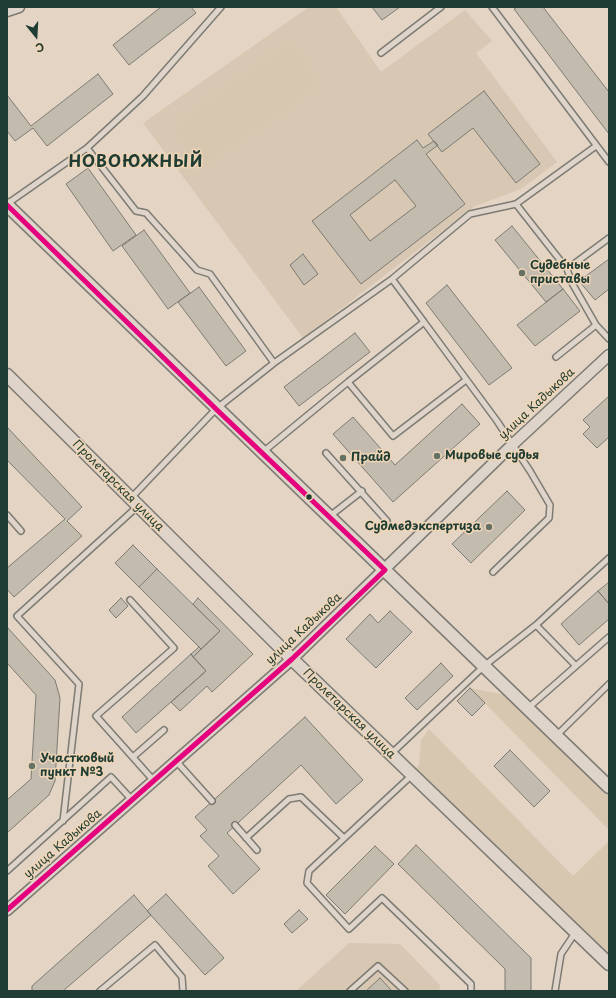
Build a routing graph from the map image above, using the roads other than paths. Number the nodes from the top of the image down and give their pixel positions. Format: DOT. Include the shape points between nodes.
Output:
graph roads {
  1 [pos="19,7"];
  2 [pos="221,7"];
  3 [pos="441,7"];
  4 [pos="492,7"];
  5 [pos="7,10"];
  6 [pos="381,52"];
  7 [pos="596,146"];
  8 [pos="87,148"];
  9 [pos="609,162"];
  10 [pos="7,204"];
  11 [pos="516,204"];
  12 [pos="609,238"];
  13 [pos="567,269"];
  14 [pos="392,279"];
  15 [pos="424,322"];
  16 [pos="596,325"];
  17 [pos="609,339"];
  18 [pos="609,355"];
  19 [pos="556,357"];
  20 [pos="274,363"];
  21 [pos="7,375"];
  22 [pos="466,380"];
  23 [pos="348,382"];
  24 [pos="216,409"];
  25 [pos="512,444"];
  26 [pos="263,452"];
  27 [pos="326,453"];
  28 [pos="362,491"];
  29 [pos="134,502"];
  30 [pos="7,515"];
  31 [pos="330,516"];
  32 [pos="388,522"];
  33 [pos="21,531"];
  34 [pos="609,558"];
  35 [pos="386,570"];
  36 [pos="493,572"];
  37 [pos="130,600"];
  38 [pos="536,625"];
  39 [pos="609,637"];
  40 [pos="292,659"];
  41 [pos="484,666"];
  42 [pos="576,666"];
  43 [pos="609,684"];
  44 [pos="528,708"];
  45 [pos="164,730"];
  46 [pos="556,736"];
  47 [pos="391,754"];
  48 [pos="132,757"];
  49 [pos="176,761"];
  50 [pos="412,775"];
  51 [pos="154,781"];
  52 [pos="609,787"];
  53 [pos="132,800"];
  54 [pos="212,801"];
  55 [pos="62,821"];
  56 [pos="235,825"];
  57 [pos="246,838"];
  58 [pos="344,838"];
  59 [pos="257,850"];
  60 [pos="7,870"];
  61 [pos="7,910"];
  62 [pos="575,932"];
  63 [pos="609,964"];
  64 [pos="100,991"];
  65 [pos="183,991"];
  66 [pos="350,991"];
  67 [pos="405,991"];
  68 [pos="471,991"];
  69 [pos="555,991"];
  1 -- 5 [label="street"];
  2 -- 8 [label="lane" via="144,96"];
  3 -- 6 [label="lane"];
  4 -- 7 [label="lane"];
  7 -- 9 [label="lane"];
  7 -- 11 [label="lane"];
  8 -- 10 [label="lane"];
  8 -- 20 [label="lane" via="136,211 146,213 197,270 210,274"];
  10 -- 24 [label="street"];
  11 -- 13 [label="lane"];
  11 -- 14 [label="lane" via="470,214"];
  12 -- 13 [label="lane"];
  13 -- 16 [label="lane"];
  14 -- 15 [label="lane"];
  14 -- 20 [label="lane"];
  15 -- 22 [label="lane"];
  15 -- 23 [label="lane"];
  16 -- 17 [label="lane"];
  16 -- 19 [label="lane"];
  18 -- 25 [label="street, улица Кадыкова"];
  20 -- 24 [label="lane"];
  21 -- 29 [label="street, Пролетарская улица"];
  22 -- 23 [label="lane" via="393,436"];
  22 -- 25 [label="lane"];
  23 -- 26 [label="lane"];
  24 -- 26 [label="street"];
  24 -- 29 [label="lane"];
  25 -- 35 [label="street, улица Кадыкова"];
  25 -- 36 [label="lane" via="550,505 549,518"];
  26 -- 31 [label="street"];
  27 -- 28 [label="lane"];
  28 -- 31 [label="lane"];
  28 -- 32 [label="lane"];
  29 -- 40 [label="street, Пролетарская улица"];
  29 -- 55 [label="lane" via="17,616 79,684"];
  30 -- 33 [label="lane"];
  31 -- 35 [label="street"];
  34 -- 38 [label="lane"];
  35 -- 40 [label="street, улица Кадыкова"];
  35 -- 41 [label="street"];
  37 -- 48 [label="lane" via="174,648 96,716"];
  38 -- 41 [label="lane"];
  38 -- 42 [label="lane"];
  39 -- 42 [label="lane"];
  40 -- 47 [label="street, Пролетарская улица"];
  40 -- 49 [label="street, улица Кадыкова"];
  41 -- 44 [label="street"];
  41 -- 47 [label="lane"];
  42 -- 44 [label="lane"];
  43 -- 46 [label="lane"];
  44 -- 46 [label="street"];
  45 -- 48 [label="lane"];
  46 -- 52 [label="street"];
  47 -- 50 [label="street, Пролетарская улица"];
  48 -- 51 [label="lane"];
  49 -- 51 [label="street, улица Кадыкова"];
  49 -- 54 [label="lane"];
  50 -- 58 [label="lane"];
  50 -- 62 [label="street, Пролетарская улица"];
  51 -- 53 [label="street, улица Кадыкова"];
  53 -- 55 [label="lane" via="111,777"];
  53 -- 61 [label="street, улица Кадыкова"];
  55 -- 60 [label="lane"];
  56 -- 57 [label="lane"];
  57 -- 58 [label="lane" via="289,799 301,797"];
  57 -- 59 [label="lane"];
  58 -- 68 [label="lane" via="309,871 307,882 349,929 382,898 471,984"];
  62 -- 63 [label="street, Пролетарская улица"];
  62 -- 69 [label="lane" via="561,954"];
  64 -- 65 [label="lane" via="155,945 182,977"];
  66 -- 67 [label="lane" via="378,966"];
}
